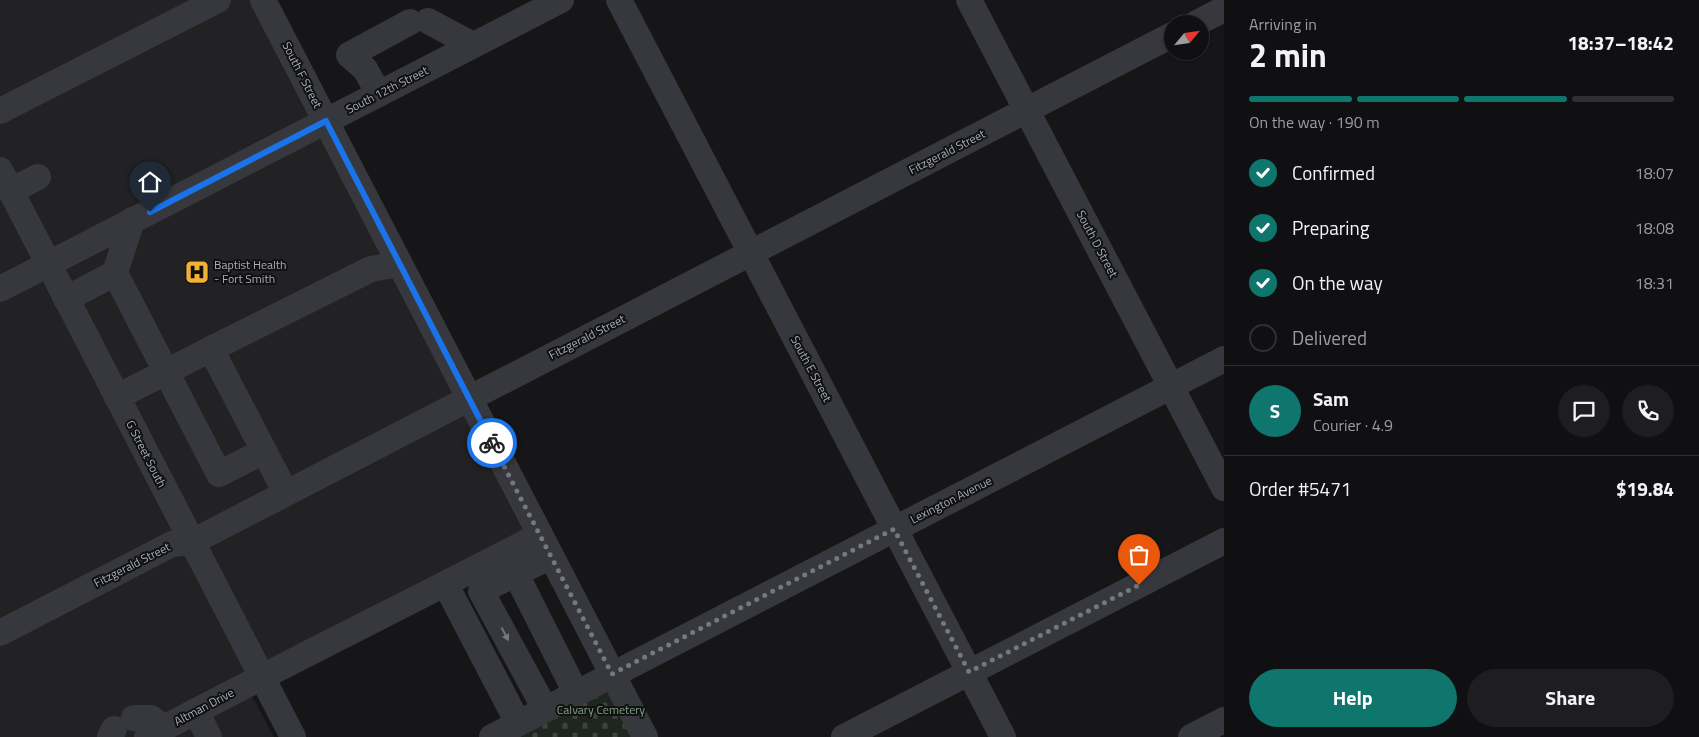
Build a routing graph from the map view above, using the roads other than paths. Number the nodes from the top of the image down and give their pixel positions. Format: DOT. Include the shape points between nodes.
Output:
graph roads {
  1 [pos="218,0"];
  2 [pos="263,0"];
  3 [pos="561,0"];
  4 [pos="619,0"];
  5 [pos="969,0"];
  6 [pos="1224,9"];
  7 [pos="1209,17"];
  8 [pos="1164,39"];
  9 [pos="473,46"];
  10 [pos="379,94"];
  11 [pos="0,111"];
  12 [pos="1027,111"];
  13 [pos="326,121"];
  14 [pos="38,177"];
  15 [pos="6,190"];
  16 [pos="132,220"];
  17 [pos="751,254"];
  18 [pos="48,264"];
  19 [pos="400,264"];
  20 [pos="115,273"];
  21 [pos="0,289"];
  22 [pos="66,298"];
  23 [pos="211,349"];
  24 [pos="1224,360"];
  25 [pos="166,372"];
  26 [pos="1172,386"];
  27 [pos="117,398"];
  28 [pos="468,398"];
  29 [pos="264,451"];
  30 [pos="1224,488"];
  31 [pos="286,493"];
  32 [pos="894,529"];
  33 [pos="1224,541"];
  34 [pos="192,542"];
  35 [pos="545,545"];
  36 [pos="511,563"];
  37 [pos="446,585"];
  38 [pos="0,634"];
  39 [pos="969,672"];
  40 [pos="612,674"];
  41 [pos="262,676"];
  42 [pos="576,693"];
  43 [pos="546,709"];
  44 [pos="196,711"];
  45 [pos="1224,720"];
  46 [pos="518,723"];
  47 [pos="139,732"];
  48 [pos="209,737"];
  49 [pos="293,737"];
  50 [pos="492,737"];
  51 [pos="645,737"];
  52 [pos="844,737"];
  53 [pos="1003,737"];
  54 [pos="1191,737"];
  1 -- 11 [label="street"];
  2 -- 13 [label="street, South F Street"];
  3 -- 9 [label="street, South 12th Street"];
  4 -- 17 [label="street, South E Street"];
  5 -- 12 [label="street, South D Street"];
  6 -- 7 [label="street"];
  8 -- 12 [label="street, Fitzgerald Street"];
  9 -- 10 [label="street, South 12th Street"];
  9 -- 10 [label="street" via="419,21 349,55 365,69"];
  10 -- 13 [label="street, South 12th Street"];
  12 -- 17 [label="street, Fitzgerald Street"];
  12 -- 26 [label="street, South D Street"];
  13 -- 16 [label="street, South 12th Street"];
  13 -- 19 [label="street, South F Street"];
  14 -- 15 [label="street"];
  15 -- 18 [label="street, G Street South"];
  16 -- 18 [label="street, South 12th Street"];
  16 -- 20 [label="street"];
  17 -- 28 [label="street, Fitzgerald Street"];
  17 -- 32 [label="street, South E Street"];
  18 -- 21 [label="street, South 12th Street"];
  18 -- 22 [label="street, G Street South"];
  19 -- 23 [label="street" via="372,269"];
  19 -- 28 [label="street, South F Street"];
  20 -- 22 [label="street"];
  20 -- 25 [label="street"];
  22 -- 27 [label="street, G Street South"];
  23 -- 25 [label="street"];
  23 -- 29 [label="street"];
  24 -- 26 [label="street, Lexington Avenue"];
  25 -- 27 [label="street"];
  25 -- 29 [label="street" via="219,474"];
  26 -- 30 [label="street, South D Street"];
  26 -- 32 [label="street, Lexington Avenue"];
  27 -- 34 [label="street, G Street South"];
  28 -- 31 [label="street, Fitzgerald Street"];
  28 -- 35 [label="street, South F Street"];
  29 -- 31 [label="street"];
  31 -- 34 [label="street, Fitzgerald Street"];
  32 -- 39 [label="street, South E Street"];
  32 -- 40 [label="street, Lexington Avenue"];
  33 -- 39 [label="street"];
  34 -- 38 [label="street, Fitzgerald Street" via="172,544"];
  34 -- 41 [label="street, G Street South"];
  35 -- 36 [label="street"];
  35 -- 40 [label="street, South F Street"];
  36 -- 37 [label="street, Altman Drive"];
  36 -- 42 [label="street"];
  36 -- 43 [label="street, one-way" via="482,591"];
  37 -- 41 [label="street, Altman Drive"];
  37 -- 46 [label="street"];
  39 -- 52 [label="street"];
  39 -- 53 [label="street, South E Street"];
  40 -- 42 [label="street, Lexington Avenue"];
  40 -- 51 [label="street, South F Street"];
  41 -- 44 [label="street, Altman Drive"];
  41 -- 49 [label="street, G Street South"];
  42 -- 43 [label="street, Lexington Avenue"];
  43 -- 46 [label="street, Lexington Avenue"];
  44 -- 47 [label="street, Altman Drive"];
  44 -- 48 [label="street"];
  45 -- 54 [label="street"];
  46 -- 50 [label="street, Lexington Avenue"];
}
